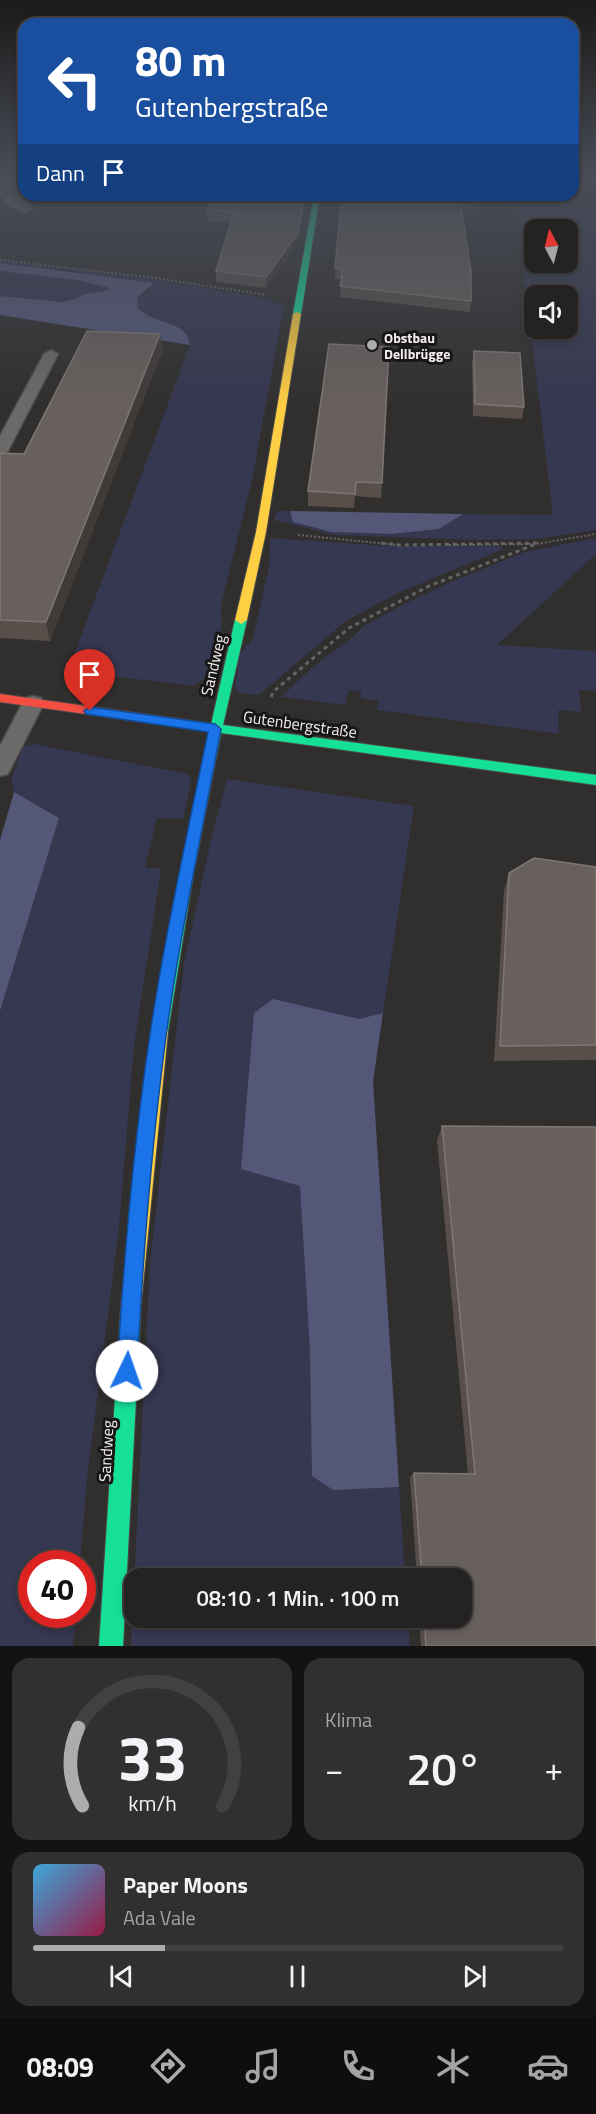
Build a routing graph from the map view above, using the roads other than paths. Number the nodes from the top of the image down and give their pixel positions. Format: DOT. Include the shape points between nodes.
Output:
graph roads {
  1 [pos="308,253"];
  2 [pos="51,354"];
  3 [pos="0,451"];
  4 [pos="0,698"];
  5 [pos="33,703"];
  6 [pos="215,729"];
  7 [pos="0,768"];
  8 [pos="596,780"];
  9 [pos="111,1646"];
  1 -- 6 [label="street, Sandweg" via="261,532"];
  2 -- 3 [label="lane"];
  4 -- 5 [label="street, Gutenbergstraße"];
  5 -- 6 [label="street, Gutenbergstraße"];
  5 -- 7 [label="lane"];
  6 -- 8 [label="street, Gutenbergstraße"];
  6 -- 9 [label="street, Sandweg" via="170,960 153,1077 132,1280"];
}
